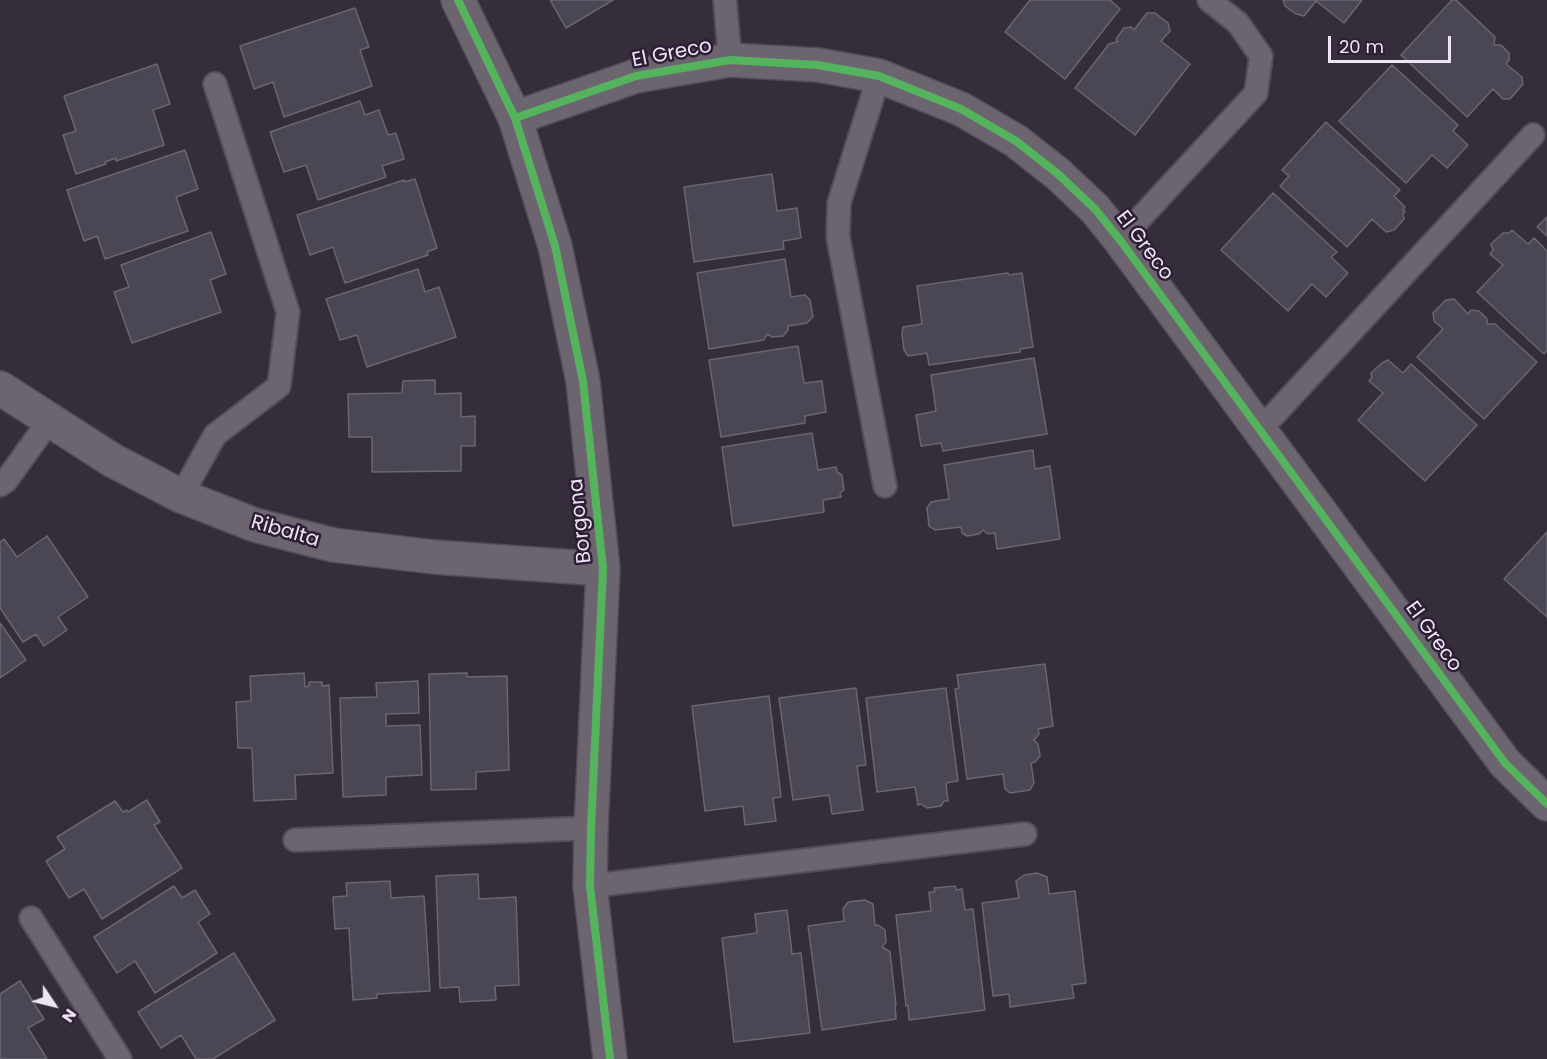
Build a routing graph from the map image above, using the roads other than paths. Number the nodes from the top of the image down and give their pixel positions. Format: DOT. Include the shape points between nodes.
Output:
graph roads {
  1 [pos="458,0"];
  2 [pos="725,0"];
  3 [pos="1209,0"];
  4 [pos="730,60"];
  5 [pos="879,76"];
  6 [pos="215,84"];
  7 [pos="515,117"];
  8 [pos="1533,135"];
  9 [pos="1120,240"];
  10 [pos="0,388"];
  11 [pos="49,421"];
  12 [pos="1260,430"];
  13 [pos="0,485"];
  14 [pos="885,486"];
  15 [pos="181,496"];
  16 [pos="603,569"];
  17 [pos="1547,804"];
  18 [pos="591,828"];
  19 [pos="1025,834"];
  20 [pos="295,840"];
  21 [pos="590,886"];
  22 [pos="31,918"];
  23 [pos="120,1059"];
  24 [pos="610,1059"];
  1 -- 7 [label="street, Borgona"];
  2 -- 4 [label="lane"];
  3 -- 9 [label="lane" via="1238,23 1261,56 1256,93"];
  4 -- 5 [label="street, El Greco" via="818,65"];
  4 -- 7 [label="street, El Greco" via="636,76"];
  5 -- 9 [label="street, El Greco" via="962,109 1016,141 1058,174"];
  5 -- 14 [label="lane" via="839,202 838,237"];
  6 -- 15 [label="lane" via="288,312 279,386 215,435"];
  7 -- 16 [label="street, Borgona" via="555,246 583,381"];
  8 -- 12 [label="lane"];
  9 -- 12 [label="street, El Greco"];
  10 -- 11 [label="street, Ribalta"];
  11 -- 13 [label="lane"];
  11 -- 15 [label="street, Ribalta"];
  12 -- 17 [label="street, El Greco" via="1505,763"];
  15 -- 16 [label="street, Ribalta" via="255,525 333,545 434,557"];
  16 -- 18 [label="street, Borgona"];
  18 -- 20 [label="lane"];
  18 -- 21 [label="street, Borgona"];
  19 -- 21 [label="lane"];
  21 -- 24 [label="street, Borgona"];
  22 -- 23 [label="lane"];
}
